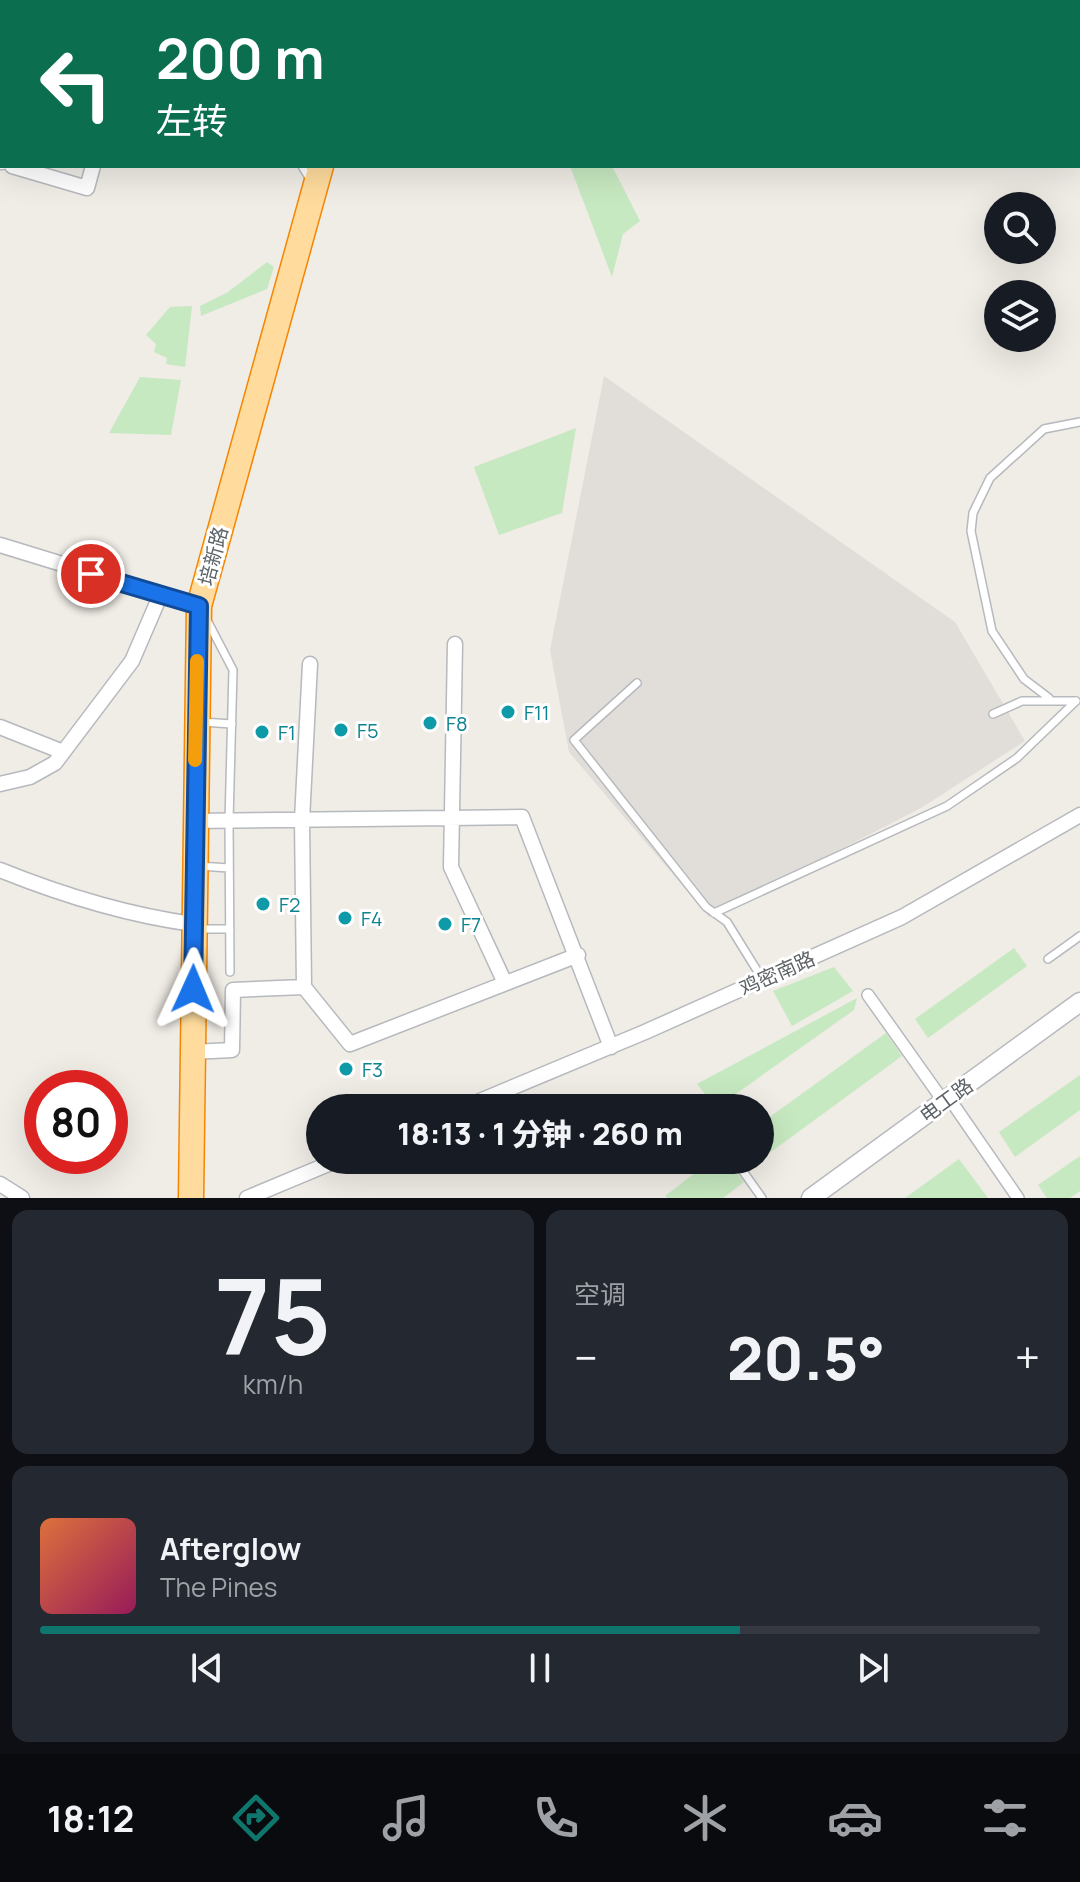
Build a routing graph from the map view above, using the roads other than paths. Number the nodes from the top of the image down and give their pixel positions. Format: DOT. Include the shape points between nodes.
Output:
graph roads {
  1 [pos="92,168"];
  2 [pos="39,170"];
  3 [pos="318,177"];
  4 [pos="1080,422"];
  5 [pos="0,545"];
  6 [pos="160,596"];
  7 [pos="199,606"];
  8 [pos="455,644"];
  9 [pos="310,664"];
  10 [pos="637,683"];
  11 [pos="1049,698"];
  12 [pos="1078,701"];
  13 [pos="993,714"];
  14 [pos="196,722"];
  15 [pos="232,724"];
  16 [pos="0,727"];
  17 [pos="63,752"];
  18 [pos="0,784"];
  19 [pos="1080,815"];
  20 [pos="450,817"];
  21 [pos="302,820"];
  22 [pos="195,821"];
  23 [pos="229,821"];
  24 [pos="194,865"];
  25 [pos="229,868"];
  26 [pos="0,870"];
  27 [pos="714,913"];
  28 [pos="193,927"];
  29 [pos="230,929"];
  30 [pos="1080,936"];
  31 [pos="578,955"];
  32 [pos="1048,959"];
  33 [pos="230,972"];
  34 [pos="763,980"];
  35 [pos="505,983"];
  36 [pos="304,987"];
  37 [pos="868,995"];
  38 [pos="1080,1002"];
  39 [pos="611,1047"];
  40 [pos="192,1052"];
  41 [pos="497,1094"];
  42 [pos="946,1100"];
  43 [pos="306,1173"];
  44 [pos="745,1174"];
  45 [pos="0,1184"];
  46 [pos="22,1198"];
  47 [pos="191,1198"];
  48 [pos="247,1198"];
  49 [pos="762,1198"];
  50 [pos="811,1198"];
  51 [pos="1018,1198"];
  1 -- 2 [label="street" via="87,188"];
  3 -- 7 [label="highway, 培新路"];
  4 -- 11 [label="lane" via="1044,429 990,478 973,513 971,531 992,631 1024,679"];
  5 -- 6 [label="street"];
  6 -- 7 [label="street"];
  6 -- 17 [label="street" via="132,661"];
  7 -- 14 [label="highway, 培新路"];
  7 -- 15 [label="lane" via="233,670"];
  8 -- 20 [label="street"];
  9 -- 21 [label="street"];
  10 -- 27 [label="lane" via="574,740"];
  11 -- 12 [label="lane"];
  11 -- 13 [label="lane" via="1022,701"];
  12 -- 27 [label="lane" via="1017,758 947,806"];
  14 -- 15 [label="lane"];
  14 -- 22 [label="highway, 培新路"];
  15 -- 23 [label="lane"];
  16 -- 17 [label="street"];
  17 -- 18 [label="street" via="30,777"];
  19 -- 34 [label="street, 鸡密南路" via="902,917"];
  20 -- 21 [label="street"];
  20 -- 31 [label="street" via="522,817"];
  20 -- 35 [label="street" via="451,867"];
  21 -- 23 [label="street"];
  21 -- 36 [label="street"];
  22 -- 23 [label="street"];
  22 -- 24 [label="highway, 培新路"];
  23 -- 25 [label="lane"];
  24 -- 25 [label="lane"];
  24 -- 28 [label="highway, 培新路"];
  25 -- 29 [label="lane"];
  26 -- 28 [label="street" via="52,891"];
  27 -- 34 [label="lane" via="727,922"];
  28 -- 29 [label="lane"];
  28 -- 40 [label="highway, 培新路"];
  29 -- 33 [label="lane"];
  30 -- 32 [label="lane"];
  31 -- 35 [label="street"];
  31 -- 39 [label="street"];
  34 -- 39 [label="street, 鸡密南路"];
  35 -- 36 [label="street" via="350,1044"];
  36 -- 40 [label="street" via="233,990 232,1050"];
  37 -- 42 [label="street"];
  38 -- 42 [label="street, 电工路"];
  39 -- 41 [label="street, 鸡密南路"];
  40 -- 47 [label="highway, 培新路"];
  42 -- 50 [label="street, 电工路"];
  42 -- 51 [label="street"];
  43 -- 48 [label="street"];
  44 -- 49 [label="lane"];
  45 -- 46 [label="street"];
}
